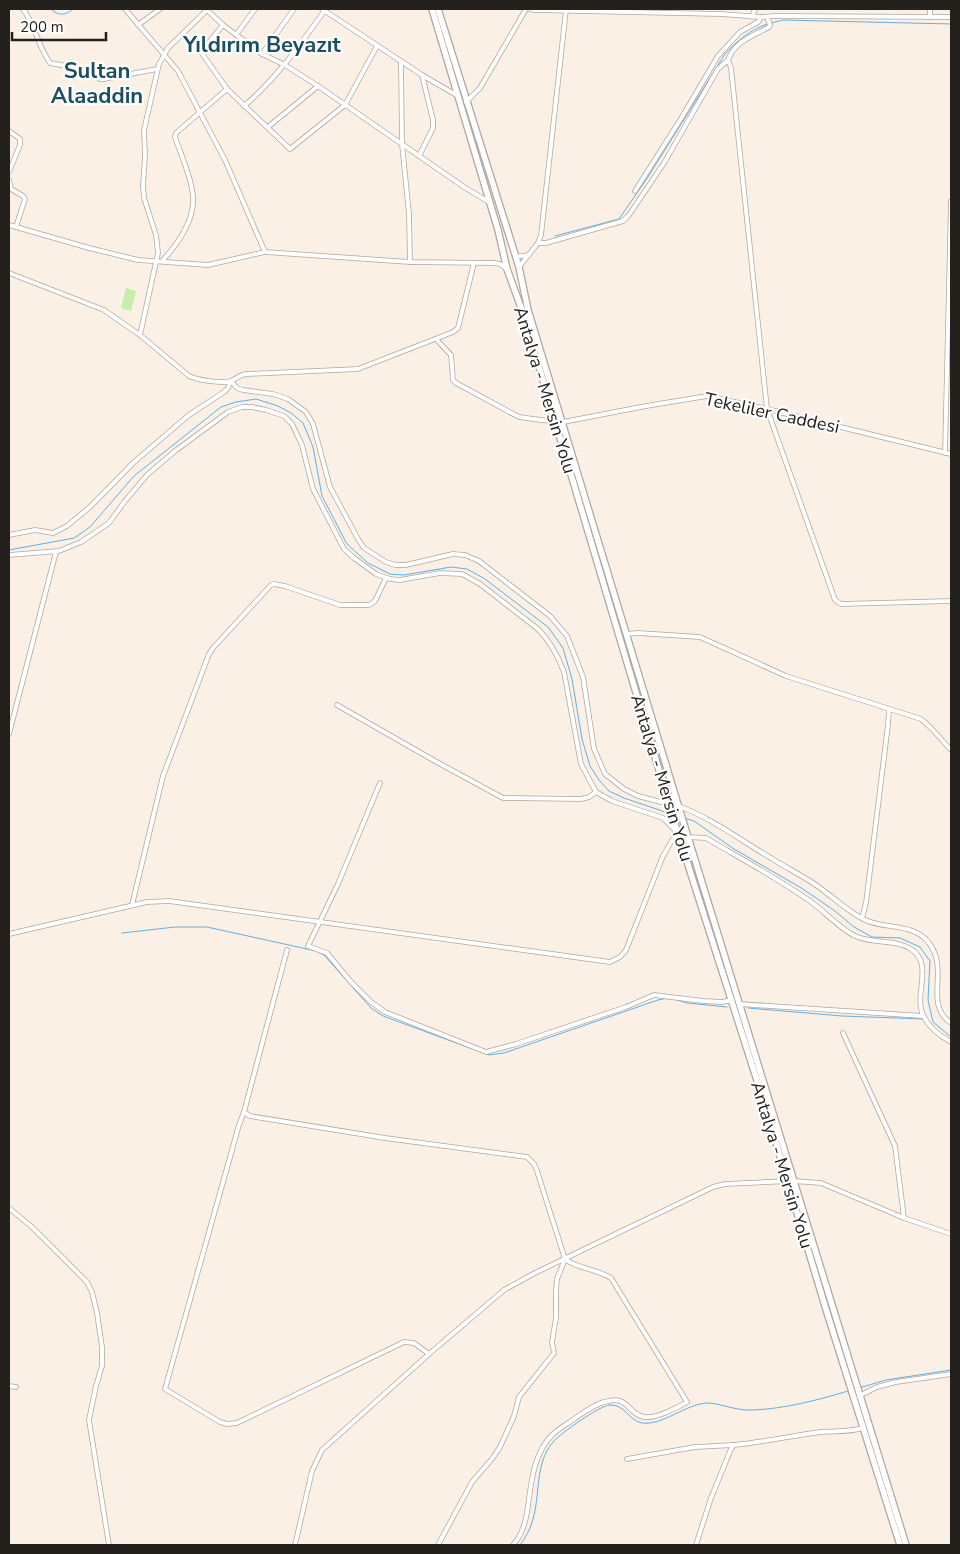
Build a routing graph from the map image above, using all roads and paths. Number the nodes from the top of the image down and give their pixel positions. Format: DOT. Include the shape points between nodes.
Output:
graph roads {
  1 [pos="23,9"];
  2 [pos="126,9"];
  3 [pos="160,9"];
  4 [pos="207,9"];
  5 [pos="255,9"];
  6 [pos="294,9"];
  7 [pos="432,9"];
  8 [pos="438,9"];
  9 [pos="526,9"];
  10 [pos="530,9"];
  11 [pos="755,9"];
  12 [pos="930,9"];
  13 [pos="323,10"];
  14 [pos="566,10"];
  15 [pos="752,17"];
  16 [pos="761,17"];
  17 [pos="767,17"];
  18 [pos="930,18"];
  19 [pos="951,18"];
  20 [pos="138,25"];
  21 [pos="222,25"];
  22 [pos="236,35"];
  23 [pos="377,46"];
  24 [pos="164,54"];
  25 [pos="262,54"];
  26 [pos="728,60"];
  27 [pos="401,62"];
  28 [pos="285,65"];
  29 [pos="158,69"];
  30 [pos="422,75"];
  31 [pos="318,86"];
  32 [pos="227,89"];
  33 [pos="458,96"];
  34 [pos="466,102"];
  35 [pos="345,104"];
  36 [pos="244,106"];
  37 [pos="200,111"];
  38 [pos="268,127"];
  39 [pos="9,130"];
  40 [pos="402,144"];
  41 [pos="419,156"];
  42 [pos="9,172"];
  43 [pos="9,180"];
  44 [pos="635,191"];
  45 [pos="951,201"];
  46 [pos="489,202"];
  47 [pos="9,225"];
  48 [pos="16,227"];
  49 [pos="538,243"];
  50 [pos="265,252"];
  51 [pos="529,255"];
  52 [pos="515,257"];
  53 [pos="504,259"];
  54 [pos="159,260"];
  55 [pos="410,262"];
  56 [pos="474,263"];
  57 [pos="494,263"];
  58 [pos="519,267"];
  59 [pos="507,270"];
  60 [pos="9,273"];
  61 [pos="140,335"];
  62 [pos="436,339"];
  63 [pos="230,381"];
  64 [pos="767,409"];
  65 [pos="951,416"];
  66 [pos="946,418"];
  67 [pos="559,422"];
  68 [pos="946,453"];
  69 [pos="951,454"];
  70 [pos="9,535"];
  71 [pos="56,552"];
  72 [pos="9,555"];
  73 [pos="386,578"];
  74 [pos="951,601"];
  75 [pos="626,634"];
  76 [pos="337,705"];
  77 [pos="889,709"];
  78 [pos="9,734"];
  79 [pos="951,750"];
  80 [pos="380,782"];
  81 [pos="596,792"];
  82 [pos="668,801"];
  83 [pos="678,807"];
  84 [pos="677,830"];
  85 [pos="687,837"];
  86 [pos="132,905"];
  87 [pos="862,918"];
  88 [pos="320,922"];
  89 [pos="9,934"];
  90 [pos="287,950"];
  91 [pos="732,1000"];
  92 [pos="739,1004"];
  93 [pos="923,1016"];
  94 [pos="951,1023"];
  95 [pos="843,1032"];
  96 [pos="951,1042"];
  97 [pos="244,1112"];
  98 [pos="791,1181"];
  99 [pos="9,1208"];
  100 [pos="904,1218"];
  101 [pos="951,1234"];
  102 [pos="565,1259"];
  103 [pos="429,1354"];
  104 [pos="951,1374"];
  105 [pos="9,1386"];
  106 [pos="16,1387"];
  107 [pos="857,1395"];
  108 [pos="863,1428"];
  109 [pos="734,1445"];
  110 [pos="628,1459"];
  111 [pos="109,1545"];
  112 [pos="295,1545"];
  113 [pos="438,1545"];
  114 [pos="513,1545"];
  115 [pos="696,1545"];
  116 [pos="900,1545"];
  117 [pos="906,1545"];
  1 -- 29 [label="street" via="50,63 88,70 100,79"];
  2 -- 20 [label="street"];
  3 -- 20 [label="street"];
  4 -- 21 [label="street"];
  4 -- 24 [label="street"];
  5 -- 22 [label="street"];
  6 -- 25 [label="street"];
  7 -- 33 [label="highway, Antalya - Mersin Yolu"];
  8 -- 34 [label="highway, Antalya - Mersin Yolu"];
  9 -- 34 [label="street" via="480,88"];
  10 -- 14 [label="street"];
  11 -- 15 [label="street"];
  12 -- 18 [label="street"];
  13 -- 23 [label="street"];
  13 -- 28 [label="street"];
  14 -- 15 [label="street"];
  14 -- 49 [label="street"];
  15 -- 16 [label="street"];
  16 -- 17 [label="street"];
  16 -- 44 [label="street" via="740,32 718,56"];
  17 -- 18 [label="street"];
  17 -- 26 [label="street" via="769,27 743,41"];
  18 -- 19 [label="street"];
  20 -- 24 [label="street"];
  21 -- 22 [label="street"];
  21 -- 32 [label="street" via="201,52"];
  22 -- 25 [label="street"];
  23 -- 27 [label="street"];
  23 -- 35 [label="street"];
  24 -- 29 [label="street"];
  24 -- 37 [label="street" via="178,71"];
  25 -- 28 [label="street"];
  26 -- 49 [label="street" via="718,70 664,162 623,221"];
  26 -- 64 [label="street"];
  27 -- 30 [label="street"];
  27 -- 40 [label="street"];
  28 -- 31 [label="street"];
  28 -- 36 [label="street"];
  29 -- 54 [label="street" via="144,130 143,186 158,243"];
  30 -- 33 [label="street"];
  30 -- 41 [label="street" via="434,128"];
  31 -- 35 [label="street"];
  31 -- 38 [label="street"];
  32 -- 36 [label="street"];
  32 -- 37 [label="street"];
  33 -- 46 [label="highway, Antalya - Mersin Yolu"];
  34 -- 52 [label="highway, Antalya - Mersin Yolu"];
  35 -- 38 [label="street" via="290,149"];
  35 -- 40 [label="street"];
  36 -- 38 [label="street"];
  37 -- 50 [label="street"];
  37 -- 54 [label="street" via="175,137 191,188 193,203 189,220 169,254"];
  39 -- 42 [label="street" via="20,139"];
  40 -- 41 [label="street"];
  40 -- 55 [label="street"];
  41 -- 46 [label="street"];
  43 -- 48 [label="street" via="11,189 25,199"];
  45 -- 66 [label="street"];
  46 -- 53 [label="highway, Antalya - Mersin Yolu"];
  47 -- 48 [label="street"];
  48 -- 54 [label="street" via="138,260"];
  49 -- 51 [label="street"];
  50 -- 54 [label="street" via="208,265"];
  50 -- 55 [label="street"];
  51 -- 52 [label="street"];
  51 -- 58 [label="street"];
  52 -- 53 [label="highway"];
  52 -- 58 [label="highway, Antalya - Mersin Yolu"];
  53 -- 57 [label="street"];
  53 -- 59 [label="highway, Antalya - Mersin Yolu"];
  54 -- 61 [label="street"];
  55 -- 56 [label="street"];
  56 -- 57 [label="street"];
  56 -- 62 [label="street" via="458,328"];
  57 -- 59 [label="street"];
  58 -- 59 [label="highway"];
  58 -- 67 [label="highway, Antalya - Mersin Yolu"];
  59 -- 67 [label="highway, Antalya - Mersin Yolu"];
  60 -- 61 [label="street" via="104,310"];
  61 -- 63 [label="street" via="189,376"];
  62 -- 63 [label="street" via="358,369 246,374"];
  62 -- 67 [label="street, Tekeliler Caddesi" via="451,355 456,383 520,417"];
  63 -- 70 [label="street" via="224,392 189,415 132,463 67,526 53,533 35,530"];
  63 -- 82 [label="street" via="243,390 273,394 288,400 306,412 313,424 330,487 358,539 372,554 395,565 453,554 465,555 479,561 550,616 567,636 580,670 594,749 605,774 638,796"];
  64 -- 67 [label="street, Tekeliler Caddesi" via="701,396"];
  64 -- 68 [label="street, Tekeliler Caddesi"];
  64 -- 74 [label="street" via="835,600 841,604"];
  65 -- 66 [label="street"];
  66 -- 68 [label="street"];
  67 -- 75 [label="highway, Antalya - Mersin Yolu"];
  67 -- 82 [label="highway, Antalya - Mersin Yolu"];
  68 -- 69 [label="street, Tekeliler Caddesi"];
  71 -- 72 [label="street"];
  71 -- 73 [label="street" via="81,542 109,523 147,476 207,426 228,412 252,407 284,416 292,424 302,445 313,489 344,549 370,570"];
  71 -- 78 [label="street"];
  73 -- 81 [label="street" via="400,580 440,573 462,574 480,584 546,637 564,672 581,764"];
  73 -- 86 [label="street" via="375,601 369,605 340,605 285,586 271,585 213,648 163,776"];
  75 -- 77 [label="street" via="700,637 786,676"];
  75 -- 83 [label="highway, Antalya - Mersin Yolu"];
  76 -- 81 [label="street" via="503,798 581,798"];
  77 -- 79 [label="street" via="921,719"];
  77 -- 87 [label="street"];
  80 -- 88 [label="street"];
  81 -- 84 [label="street" via="612,801 663,818"];
  82 -- 84 [label="highway, Antalya - Mersin Yolu"];
  83 -- 85 [label="highway, Antalya - Mersin Yolu"];
  83 -- 87 [label="street" via="733,834 824,890"];
  84 -- 88 [label="street" via="663,856 626,950 610,962"];
  84 -- 91 [label="highway, Antalya - Mersin Yolu"];
  85 -- 92 [label="highway, Antalya - Mersin Yolu"];
  85 -- 93 [label="street" via="706,838 808,900 855,936 910,949 922,966 920,1002"];
  86 -- 88 [label="street" via="170,901"];
  86 -- 89 [label="street"];
  87 -- 94 [label="street" via="900,926 929,942 937,955 939,970 937,1004"];
  88 -- 91 [label="street" via="308,946 328,953 371,1002 393,1015 486,1052 654,995 703,1001"];
  90 -- 97 [label="street"];
  91 -- 98 [label="highway, Antalya - Mersin Yolu"];
  92 -- 93 [label="street"];
  92 -- 98 [label="highway, Antalya - Mersin Yolu"];
  93 -- 96 [label="street" via="935,1031"];
  95 -- 100 [label="street" via="895,1146"];
  97 -- 102 [label="street" via="250,1116 527,1158 537,1170"];
  97 -- 103 [label="street" via="166,1390 220,1422 232,1423 404,1342 414,1343"];
  98 -- 100 [label="street" via="821,1183"];
  98 -- 102 [label="street" via="713,1187"];
  98 -- 107 [label="highway, Antalya - Mersin Yolu"];
  99 -- 111 [label="street" via="87,1282 92,1292 102,1347 102,1366 89,1420"];
  100 -- 101 [label="street"];
  102 -- 103 [label="street" via="504,1290"];
  102 -- 113 [label="street" via="557,1279 554,1353 518,1398 500,1447 472,1482"];
  102 -- 114 [label="street" via="611,1278 687,1402 646,1418 620,1400 604,1402 553,1434 540,1451 526,1517"];
  103 -- 112 [label="street" via="322,1450 312,1472"];
  104 -- 107 [label="street" via="896,1382"];
  105 -- 106 [label="street"];
  107 -- 108 [label="highway, Antalya - Mersin Yolu"];
  107 -- 117 [label="highway, Antalya - Mersin Yolu"];
  108 -- 109 [label="street"];
  108 -- 116 [label="highway, Antalya - Mersin Yolu"];
  109 -- 110 [label="street"];
  109 -- 115 [label="street"];
}
